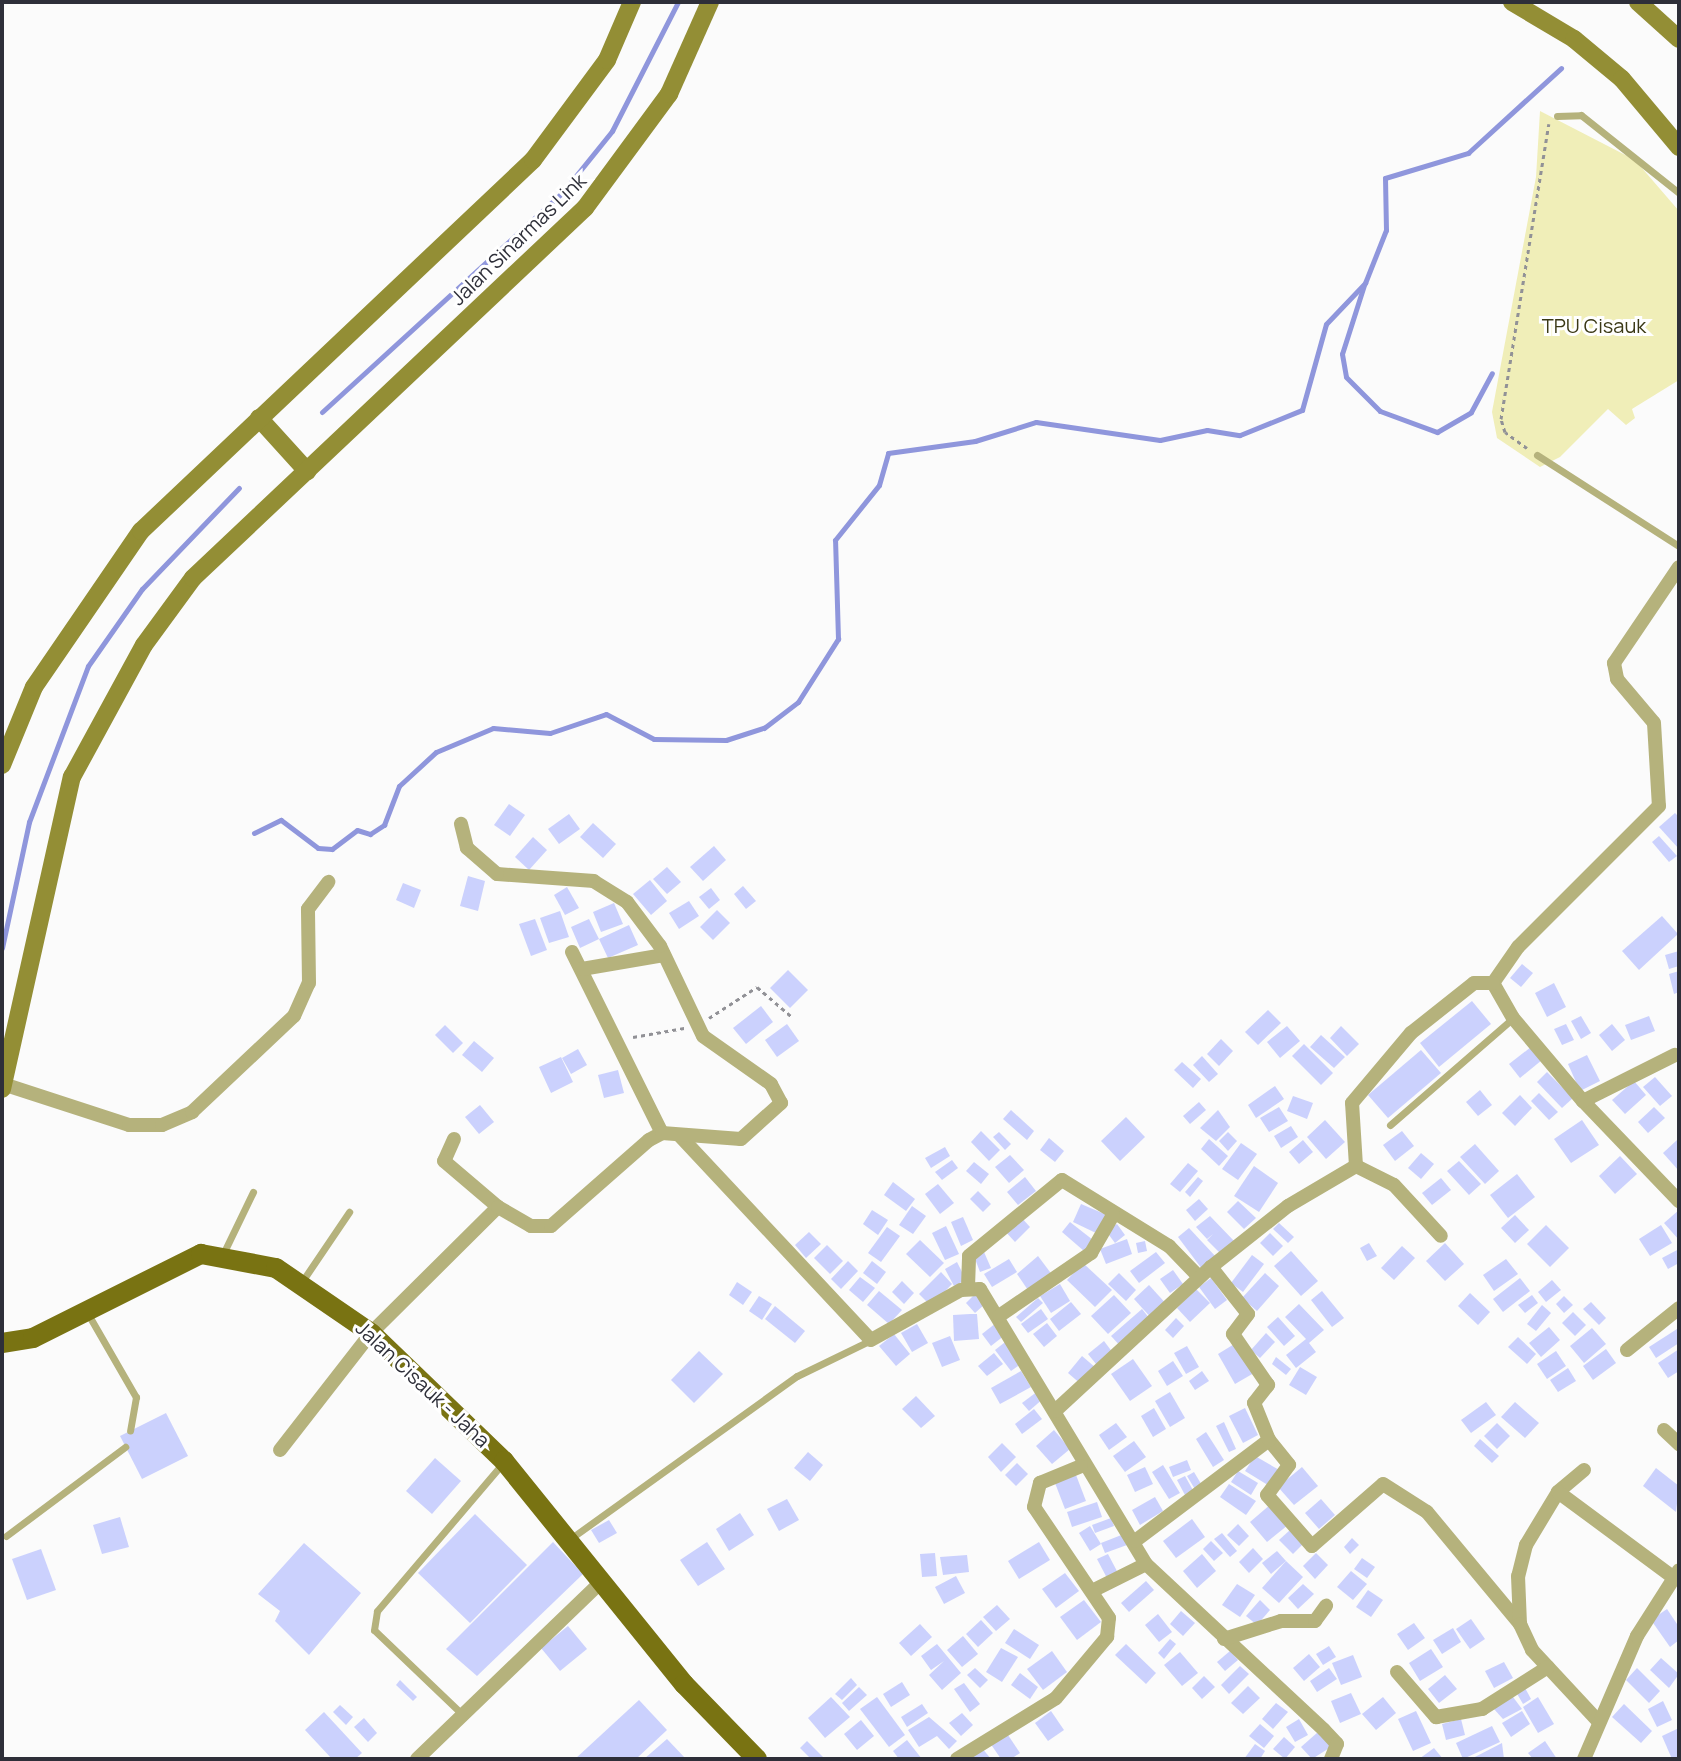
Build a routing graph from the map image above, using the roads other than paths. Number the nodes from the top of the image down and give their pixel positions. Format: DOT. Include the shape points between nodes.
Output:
graph roads {
  1 [pos="632,2"];
  2 [pos="710,2"];
  3 [pos="1512,2"];
  4 [pos="1638,2"];
  5 [pos="1679,39"];
  6 [pos="1557,116"];
  7 [pos="1679,147"];
  8 [pos="1679,193"];
  9 [pos="259,418"];
  10 [pos="1537,455"];
  11 [pos="307,471"];
  12 [pos="1679,546"];
  13 [pos="1679,567"];
  14 [pos="2,765"];
  15 [pos="461,824"];
  16 [pos="328,882"];
  17 [pos="572,952"];
  18 [pos="664,955"];
  19 [pos="582,969"];
  20 [pos="1493,983"];
  21 [pos="1513,1018"];
  22 [pos="1675,1055"];
  23 [pos="2,1086"];
  24 [pos="1583,1101"];
  25 [pos="1390,1125"];
  26 [pos="662,1133"];
  27 [pos="680,1136"];
  28 [pos="454,1139"];
  29 [pos="1356,1166"];
  30 [pos="253,1192"];
  31 [pos="1679,1201"];
  32 [pos="498,1207"];
  33 [pos="349,1212"];
  34 [pos="1113,1215"];
  35 [pos="1441,1236"];
  36 [pos="223,1254"];
  37 [pos="1205,1272"];
  38 [pos="301,1283"];
  39 [pos="968,1287"];
  40 [pos="87,1312"];
  41 [pos="1677,1314"];
  42 [pos="999,1316"];
  43 [pos="371,1333"];
  44 [pos="871,1340"];
  45 [pos="2,1343"];
  46 [pos="1627,1350"];
  47 [pos="1055,1411"];
  48 [pos="130,1430"];
  49 [pos="1664,1430"];
  50 [pos="1269,1440"];
  51 [pos="1679,1444"];
  52 [pos="125,1447"];
  53 [pos="280,1450"];
  54 [pos="504,1461"];
  55 [pos="1081,1466"];
  56 [pos="1584,1470"];
  57 [pos="1558,1492"];
  58 [pos="6,1536"];
  59 [pos="568,1541"];
  60 [pos="1135,1541"];
  61 [pos="1146,1564"];
  62 [pos="1676,1573"];
  63 [pos="601,1582"];
  64 [pos="1092,1591"];
  65 [pos="1326,1606"];
  66 [pos="1520,1624"];
  67 [pos="1224,1639"];
  68 [pos="1548,1667"];
  69 [pos="1397,1672"];
  70 [pos="466,1717"];
  71 [pos="1598,1721"];
  72 [pos="750,1755"];
  73 [pos="417,1759"];
  74 [pos="957,1759"];
  75 [pos="1331,1759"];
  76 [pos="1584,1759"];
  1 -- 9 [label="street" via="607,60 533,160"];
  2 -- 11 [label="street, Jalan Sinarmas Link" via="669,94 585,208"];
  3 -- 7 [label="street" via="1574,39 1622,79"];
  4 -- 5 [label="street"];
  6 -- 8 [label="lane" via="1581,115"];
  9 -- 11 [label="street"];
  9 -- 14 [label="street" via="141,531 104,580 34,687"];
  10 -- 12 [label="lane"];
  11 -- 23 [label="street, Jalan Sinarmas Link" via="193,578 97,720 72,777"];
  13 -- 20 [label="street" via="1614,663 1617,679 1654,723 1659,806 1518,947"];
  15 -- 18 [label="street" via="467,848 497,874 594,881 610,890"];
  16 -- 23 [label="street" via="308,909 309,983 294,1016 192,1112 162,1125 129,1125"];
  17 -- 19 [label="street"];
  18 -- 19 [label="street"];
  18 -- 27 [label="street" via="703,1036 771,1084 781,1103 741,1139"];
  19 -- 26 [label="street"];
  20 -- 21 [label="street"];
  20 -- 29 [label="street" via="1474,983 1411,1033 1352,1103"];
  21 -- 24 [label="street"];
  21 -- 25 [label="lane"];
  22 -- 24 [label="street"];
  24 -- 31 [label="street"];
  26 -- 27 [label="street"];
  26 -- 32 [label="street" via="551,1226 531,1226"];
  27 -- 44 [label="street"];
  28 -- 32 [label="street" via="444,1161"];
  29 -- 35 [label="street" via="1394,1185"];
  29 -- 37 [label="street" via="1288,1206"];
  30 -- 36 [label="lane"];
  32 -- 43 [label="street"];
  33 -- 38 [label="lane"];
  34 -- 37 [label="street"];
  34 -- 39 [label="street" via="1058,1181 969,1256"];
  34 -- 42 [label="street" via="1091,1253"];
  36 -- 38 [label="main road, Jalan Cisauk - Jaha" via="276,1268"];
  36 -- 40 [label="main road, Jalan Cisauk - Jaha" via="180,1261"];
  37 -- 47 [label="street"];
  37 -- 50 [label="street" via="1248,1314 1233,1334 1268,1385 1254,1403"];
  38 -- 43 [label="main road, Jalan Cisauk - Jaha"];
  39 -- 42 [label="street" via="980,1289"];
  39 -- 44 [label="street"];
  40 -- 45 [label="main road, Jalan Cisauk - Jaha" via="33,1338"];
  40 -- 48 [label="lane" via="136,1397"];
  41 -- 46 [label="street"];
  42 -- 47 [label="street"];
  43 -- 53 [label="street"];
  43 -- 54 [label="main road, Jalan Cisauk - Jaha"];
  44 -- 59 [label="lane" via="797,1376"];
  47 -- 55 [label="street" via="1084,1454"];
  49 -- 51 [label="street"];
  50 -- 60 [label="street"];
  50 -- 66 [label="street" via="1289,1465 1267,1495 1312,1546 1383,1484 1427,1512"];
  52 -- 58 [label="lane"];
  54 -- 59 [label="main road, Jalan Cisauk - Jaha"];
  54 -- 70 [label="lane" via="377,1611 374,1630"];
  55 -- 60 [label="street"];
  55 -- 64 [label="street" via="1040,1483 1034,1507"];
  56 -- 57 [label="street"];
  57 -- 62 [label="street"];
  57 -- 66 [label="street" via="1526,1545 1518,1576"];
  59 -- 63 [label="main road, Jalan Cisauk - Jaha"];
  60 -- 61 [label="street"];
  61 -- 64 [label="street"];
  61 -- 67 [label="street"];
  62 -- 71 [label="street"];
  63 -- 70 [label="street"];
  63 -- 72 [label="main road, Jalan Cisauk - Jaha"];
  64 -- 74 [label="street" via="1109,1618 1099,1648 1056,1698"];
  65 -- 67 [label="street" via="1315,1621 1281,1621"];
  66 -- 68 [label="street"];
  67 -- 75 [label="street" via="1332,1738"];
  68 -- 69 [label="street" via="1482,1709 1436,1717"];
  68 -- 71 [label="street"];
  70 -- 73 [label="street"];
  71 -- 76 [label="street"];
}
